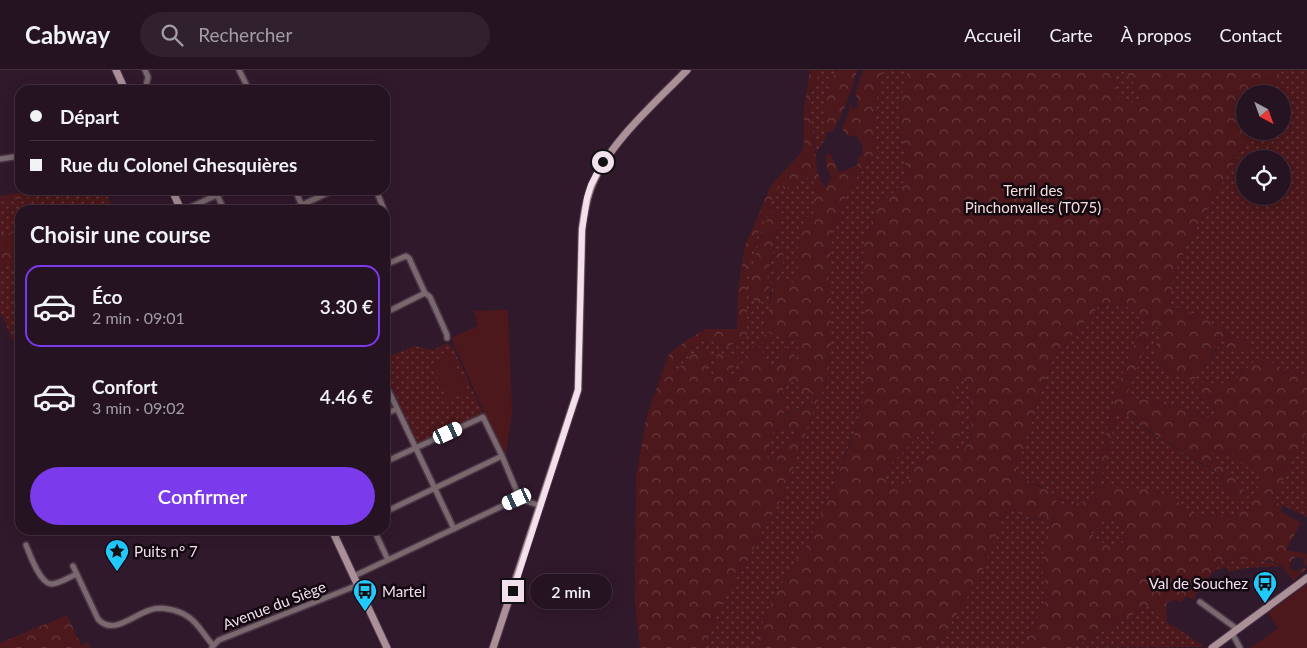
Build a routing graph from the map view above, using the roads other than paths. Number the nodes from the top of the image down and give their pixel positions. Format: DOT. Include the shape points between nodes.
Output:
graph roads {
  1 [pos="116,70"];
  2 [pos="239,70"];
  3 [pos="687,70"];
  4 [pos="147,71"];
  5 [pos="123,85"];
  6 [pos="146,85"];
  7 [pos="246,85"];
  8 [pos="15,157"];
  9 [pos="0,160"];
  10 [pos="212,195"];
  11 [pos="325,195"];
  12 [pos="193,205"];
  13 [pos="308,205"];
  14 [pos="390,264"];
  15 [pos="425,293"];
  16 [pos="390,310"];
  17 [pos="447,338"];
  18 [pos="390,394"];
  19 [pos="397,409"];
  20 [pos="390,412"];
  21 [pos="416,448"];
  22 [pos="502,456"];
  23 [pos="390,460"];
  24 [pos="434,488"];
  25 [pos="520,498"];
  26 [pos="541,506"];
  27 [pos="390,510"];
  28 [pos="454,529"];
  29 [pos="334,535"];
  30 [pos="376,535"];
  31 [pos="26,546"];
  32 [pos="388,560"];
  33 [pos="73,566"];
  34 [pos="76,574"];
  35 [pos="354,576"];
  36 [pos="1307,578"];
  37 [pos="358,585"];
  38 [pos="1200,602"];
  39 [pos="1234,631"];
  40 [pos="212,646"];
  41 [pos="387,648"];
  42 [pos="493,648"];
  43 [pos="1212,648"];
  44 [pos="1240,648"];
  1 -- 5 [label="main road"];
  2 -- 7 [label="street"];
  3 -- 26 [label="main road" via="616,144 591,185 582,230 578,390"];
  4 -- 6 [label="street"];
  8 -- 9 [label="street"];
  10 -- 12 [label="street"];
  11 -- 13 [label="street"];
  14 -- 15 [label="street" via="406,256 409,258"];
  15 -- 16 [label="street"];
  15 -- 17 [label="street" via="430,297"];
  18 -- 19 [label="street"];
  19 -- 20 [label="street"];
  19 -- 21 [label="street"];
  21 -- 22 [label="street" via="482,417"];
  21 -- 23 [label="street"];
  21 -- 24 [label="street"];
  22 -- 24 [label="street"];
  22 -- 25 [label="street"];
  24 -- 27 [label="street"];
  24 -- 28 [label="street"];
  25 -- 26 [label="street"];
  25 -- 28 [label="street"];
  26 -- 42 [label="main road"];
  28 -- 32 [label="street"];
  29 -- 35 [label="main road"];
  30 -- 32 [label="street"];
  31 -- 34 [label="street" via="46,582 60,582"];
  32 -- 35 [label="street"];
  33 -- 34 [label="street, Avenue du Siège"];
  34 -- 40 [label="street, Avenue du Siège" via="98,619 105,624 118,625 152,609 169,610 188,616"];
  35 -- 37 [label="main road"];
  36 -- 39 [label="main road"];
  37 -- 40 [label="street, Avenue du Siège" via="219,640"];
  37 -- 41 [label="main road"];
  38 -- 39 [label="street"];
  39 -- 43 [label="main road"];
  39 -- 44 [label="street"];
}
